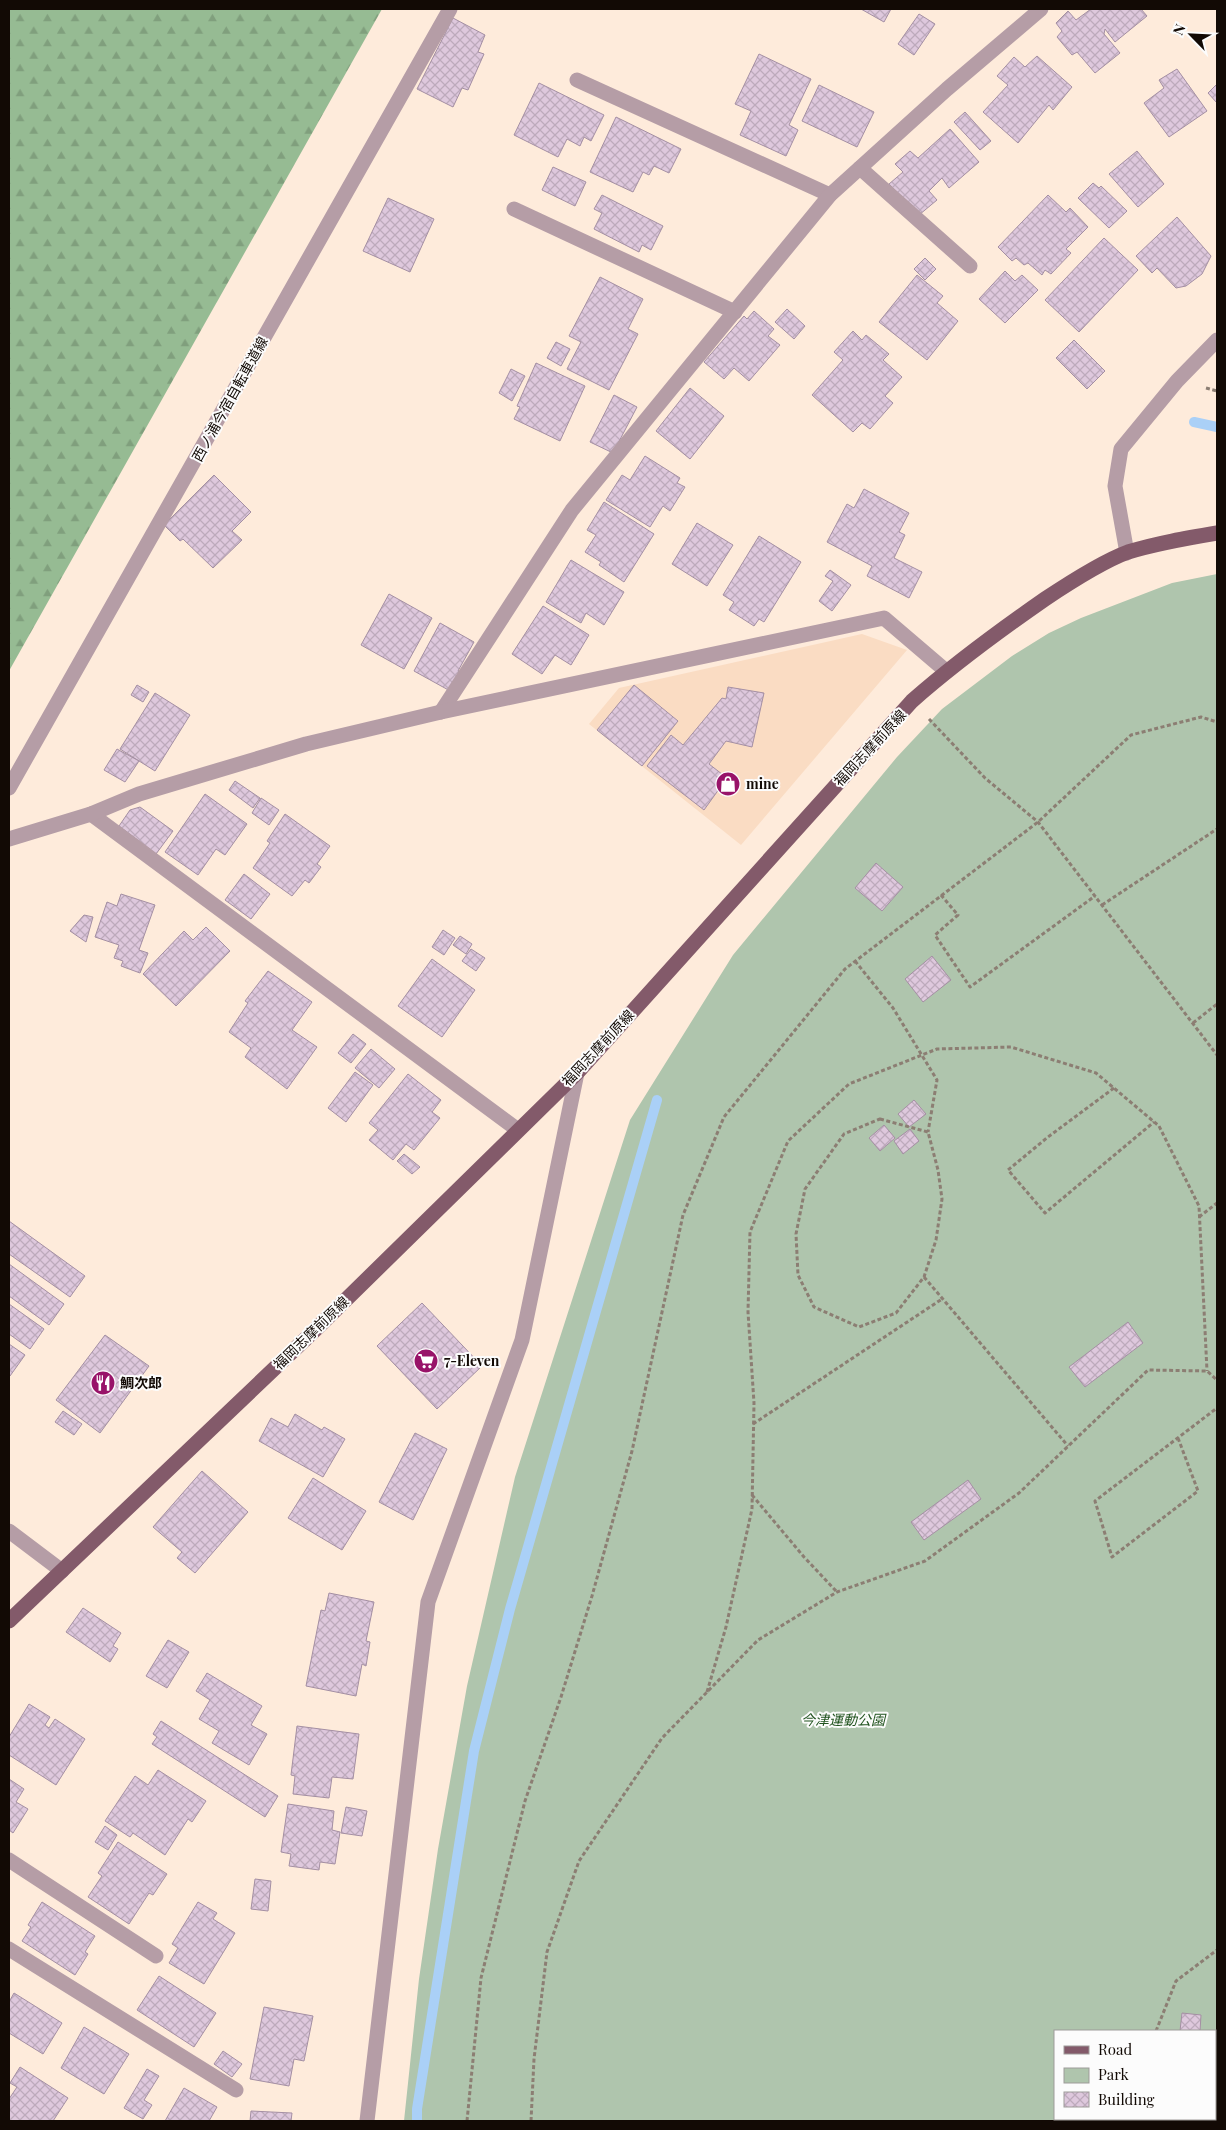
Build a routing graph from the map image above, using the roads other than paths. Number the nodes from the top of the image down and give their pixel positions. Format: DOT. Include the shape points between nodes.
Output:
graph roads {
  1 [pos="450,9"];
  2 [pos="1041,9"];
  3 [pos="578,80"];
  4 [pos="860,168"];
  5 [pos="830,195"];
  6 [pos="514,209"];
  7 [pos="970,266"];
  8 [pos="735,312"];
  9 [pos="1217,340"];
  10 [pos="1217,533"];
  11 [pos="1127,553"];
  12 [pos="946,671"];
  13 [pos="442,712"];
  14 [pos="9,788"];
  15 [pos="91,814"];
  16 [pos="9,839"];
  17 [pos="577,1073"];
  18 [pos="518,1130"];
  19 [pos="9,1532"];
  20 [pos="62,1570"];
  21 [pos="9,1621"];
  22 [pos="9,1860"];
  23 [pos="9,1949"];
  24 [pos="156,1956"];
  25 [pos="236,2090"];
  26 [pos="367,2121"];
  1 -- 14 [label="street, 西ノ浦今宿自転車道線"];
  2 -- 4 [label="street"];
  3 -- 5 [label="street"];
  4 -- 5 [label="street"];
  4 -- 7 [label="street"];
  5 -- 8 [label="street"];
  6 -- 8 [label="street"];
  8 -- 13 [label="street" via="572,510"];
  9 -- 11 [label="street" via="1176,381 1122,449 1115,486"];
  10 -- 11 [label="main road, 福岡志摩前原線"];
  11 -- 12 [label="main road, 福岡志摩前原線" via="1074,580"];
  12 -- 13 [label="street" via="884,618"];
  12 -- 17 [label="main road, 福岡志摩前原線" via="912,702"];
  13 -- 15 [label="street" via="306,744 139,794"];
  15 -- 16 [label="street"];
  15 -- 18 [label="street"];
  17 -- 18 [label="main road, 福岡志摩前原線"];
  17 -- 26 [label="street" via="522,1340 428,1602"];
  18 -- 20 [label="main road, 福岡志摩前原線"];
  19 -- 20 [label="street"];
  20 -- 21 [label="main road, 福岡志摩前原線"];
  22 -- 24 [label="street"];
  23 -- 25 [label="street"];
}
